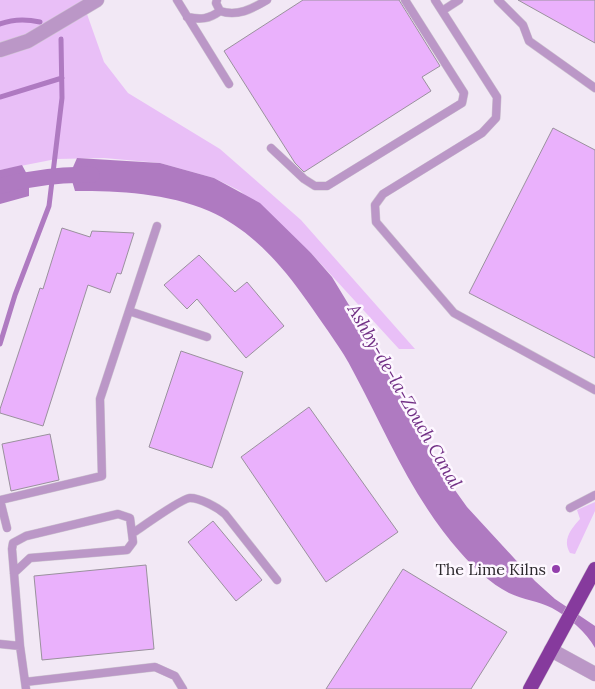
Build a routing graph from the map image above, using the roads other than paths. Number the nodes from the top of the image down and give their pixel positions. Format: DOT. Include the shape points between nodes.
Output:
graph roads {
  1 [pos="97,0"];
  2 [pos="177,0"];
  3 [pos="217,0"];
  4 [pos="267,0"];
  5 [pos="405,0"];
  6 [pos="434,0"];
  7 [pos="459,0"];
  8 [pos="498,0"];
  9 [pos="220,11"];
  10 [pos="442,11"];
  11 [pos="187,16"];
  12 [pos="0,50"];
  13 [pos="229,84"];
  14 [pos="595,88"];
  15 [pos="271,148"];
  16 [pos="157,226"];
  17 [pos="129,310"];
  18 [pos="206,337"];
  19 [pos="595,390"];
  20 [pos="595,495"];
  21 [pos="0,500"];
  22 [pos="570,508"];
  23 [pos="6,528"];
  24 [pos="133,533"];
  25 [pos="595,569"];
  26 [pos="14,573"];
  27 [pos="277,580"];
  28 [pos="0,644"];
  29 [pos="20,646"];
  30 [pos="551,650"];
  31 [pos="595,674"];
  32 [pos="26,686"];
  33 [pos="183,689"];
  34 [pos="530,689"];
  1 -- 12 [label="street" via="28,41"];
  2 -- 11 [label="lane"];
  3 -- 9 [label="lane"];
  4 -- 9 [label="lane" via="252,10 230,14"];
  5 -- 15 [label="lane" via="464,92 462,102 328,186 316,186 304,179"];
  6 -- 10 [label="lane"];
  7 -- 10 [label="lane"];
  8 -- 14 [label="lane" via="523,25 529,41"];
  9 -- 11 [label="lane" via="200,19"];
  10 -- 19 [label="lane" via="497,97 496,118 482,133 383,194 375,205 376,222 454,313"];
  11 -- 13 [label="lane"];
  16 -- 17 [label="lane"];
  17 -- 18 [label="lane"];
  17 -- 21 [label="lane" via="100,399 102,476"];
  20 -- 22 [label="lane"];
  21 -- 23 [label="lane"];
  24 -- 26 [label="lane" via="131,547 127,550 30,558"];
  24 -- 26 [label="lane" via="130,518 118,514 26,536 13,543"];
  24 -- 27 [label="lane" via="185,499 196,500 225,514"];
  25 -- 30 [label="highway"];
  26 -- 29 [label="lane"];
  28 -- 29 [label="lane"];
  29 -- 32 [label="lane"];
  30 -- 31 [label="street"];
  30 -- 34 [label="highway"];
  32 -- 33 [label="lane" via="155,667 175,676"];
}
